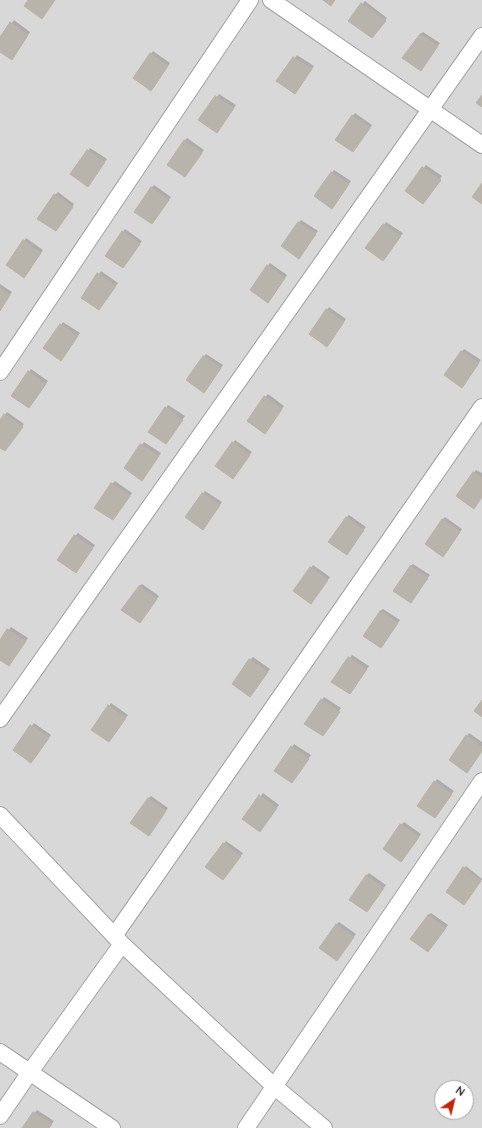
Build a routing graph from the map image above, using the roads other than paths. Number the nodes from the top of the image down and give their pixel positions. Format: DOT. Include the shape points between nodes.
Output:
graph roads {
  1 [pos="250,0"];
  2 [pos="271,0"];
  3 [pos="482,36"];
  4 [pos="431,111"];
  5 [pos="482,145"];
  6 [pos="0,372"];
  7 [pos="482,407"];
  8 [pos="0,719"];
  9 [pos="482,781"];
  10 [pos="0,814"];
  11 [pos="118,940"];
  12 [pos="0,1052"];
  13 [pos="30,1072"];
  14 [pos="275,1087"];
  15 [pos="0,1116"];
  16 [pos="112,1128"];
  17 [pos="246,1128"];
  18 [pos="324,1128"];
  1 -- 6 [label="street"];
  2 -- 4 [label="street"];
  3 -- 4 [label="street"];
  4 -- 5 [label="street"];
  4 -- 8 [label="street"];
  7 -- 11 [label="street"];
  9 -- 14 [label="street"];
  10 -- 11 [label="street"];
  11 -- 13 [label="street"];
  11 -- 14 [label="street"];
  12 -- 13 [label="street"];
  13 -- 15 [label="street"];
  13 -- 16 [label="street"];
  14 -- 17 [label="street"];
  14 -- 18 [label="street"];
}
